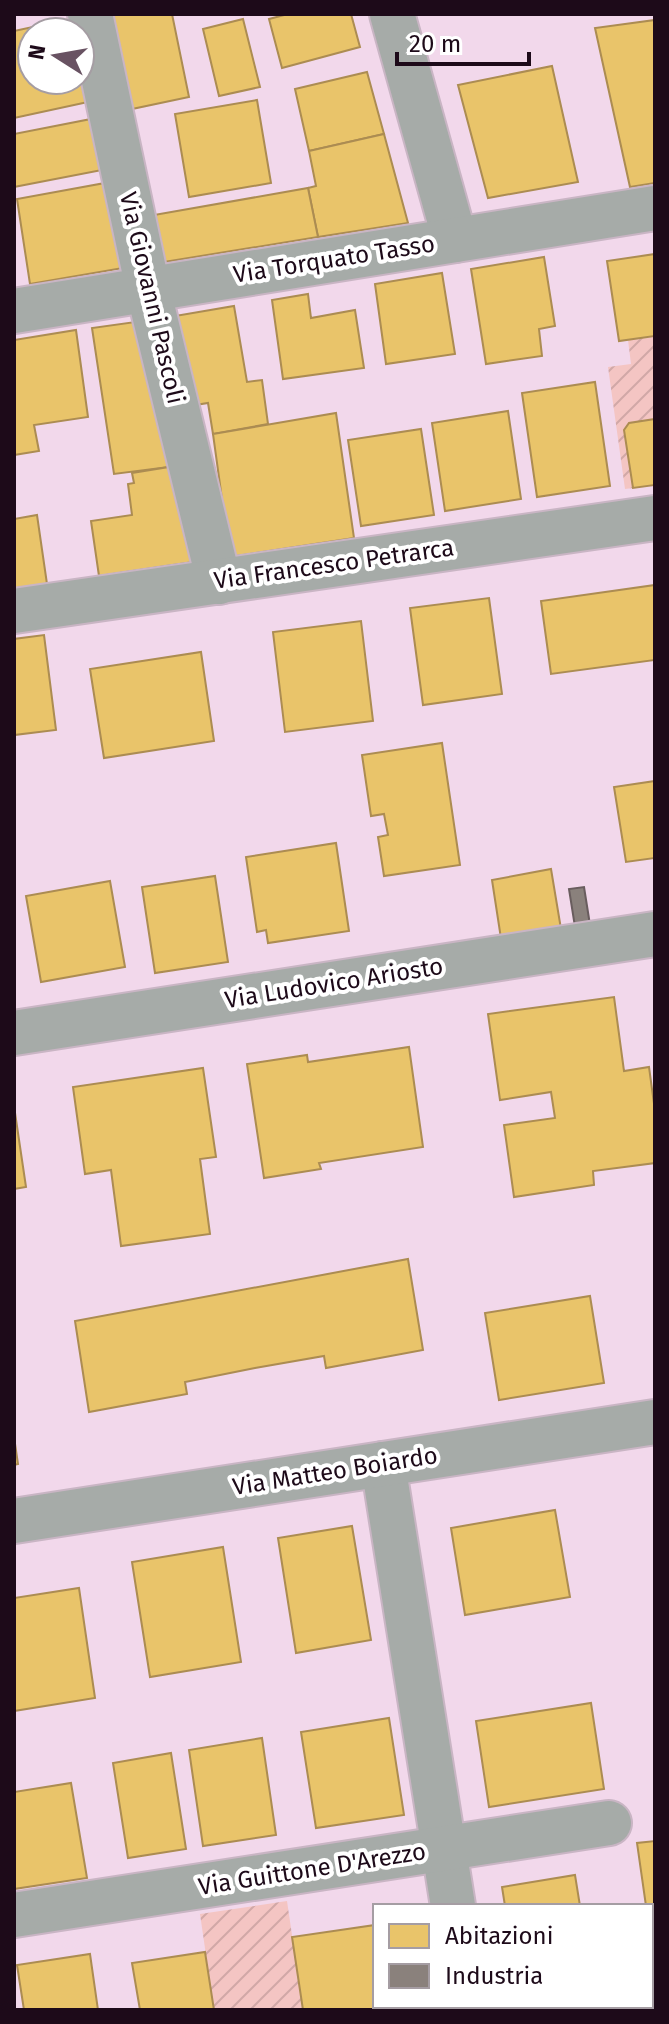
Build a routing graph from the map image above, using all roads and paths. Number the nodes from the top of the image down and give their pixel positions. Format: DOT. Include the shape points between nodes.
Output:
graph roads {
  1 [pos="90,14"];
  2 [pos="392,14"];
  3 [pos="655,208"];
  4 [pos="455,240"];
  5 [pos="148,289"];
  6 [pos="14,311"];
  7 [pos="655,518"];
  8 [pos="219,582"];
  9 [pos="14,611"];
  10 [pos="655,934"];
  11 [pos="14,1033"];
  12 [pos="655,1422"];
  13 [pos="383,1464"];
  14 [pos="14,1521"];
  15 [pos="609,1823"];
  16 [pos="444,1849"];
  17 [pos="453,1904"];
  18 [pos="14,1915"];
  1 -- 5 [label="street, Via Giovanni Pascoli"];
  2 -- 4 [label="street"];
  3 -- 4 [label="street, Via Torquato Tasso"];
  4 -- 5 [label="street, Via Torquato Tasso"];
  5 -- 6 [label="street, Via Torquato Tasso"];
  5 -- 8 [label="street, Via Giovanni Pascoli"];
  7 -- 8 [label="street, Via Francesco Petrarca"];
  8 -- 9 [label="street, Via Francesco Petrarca"];
  10 -- 11 [label="street, Via Ludovico Ariosto"];
  12 -- 13 [label="street, Via Matteo Boiardo"];
  13 -- 14 [label="street, Via Matteo Boiardo"];
  13 -- 16 [label="street"];
  15 -- 16 [label="street, Via Guittone D'Arezzo"];
  16 -- 17 [label="street"];
  16 -- 18 [label="street, Via Guittone D'Arezzo"];
}
